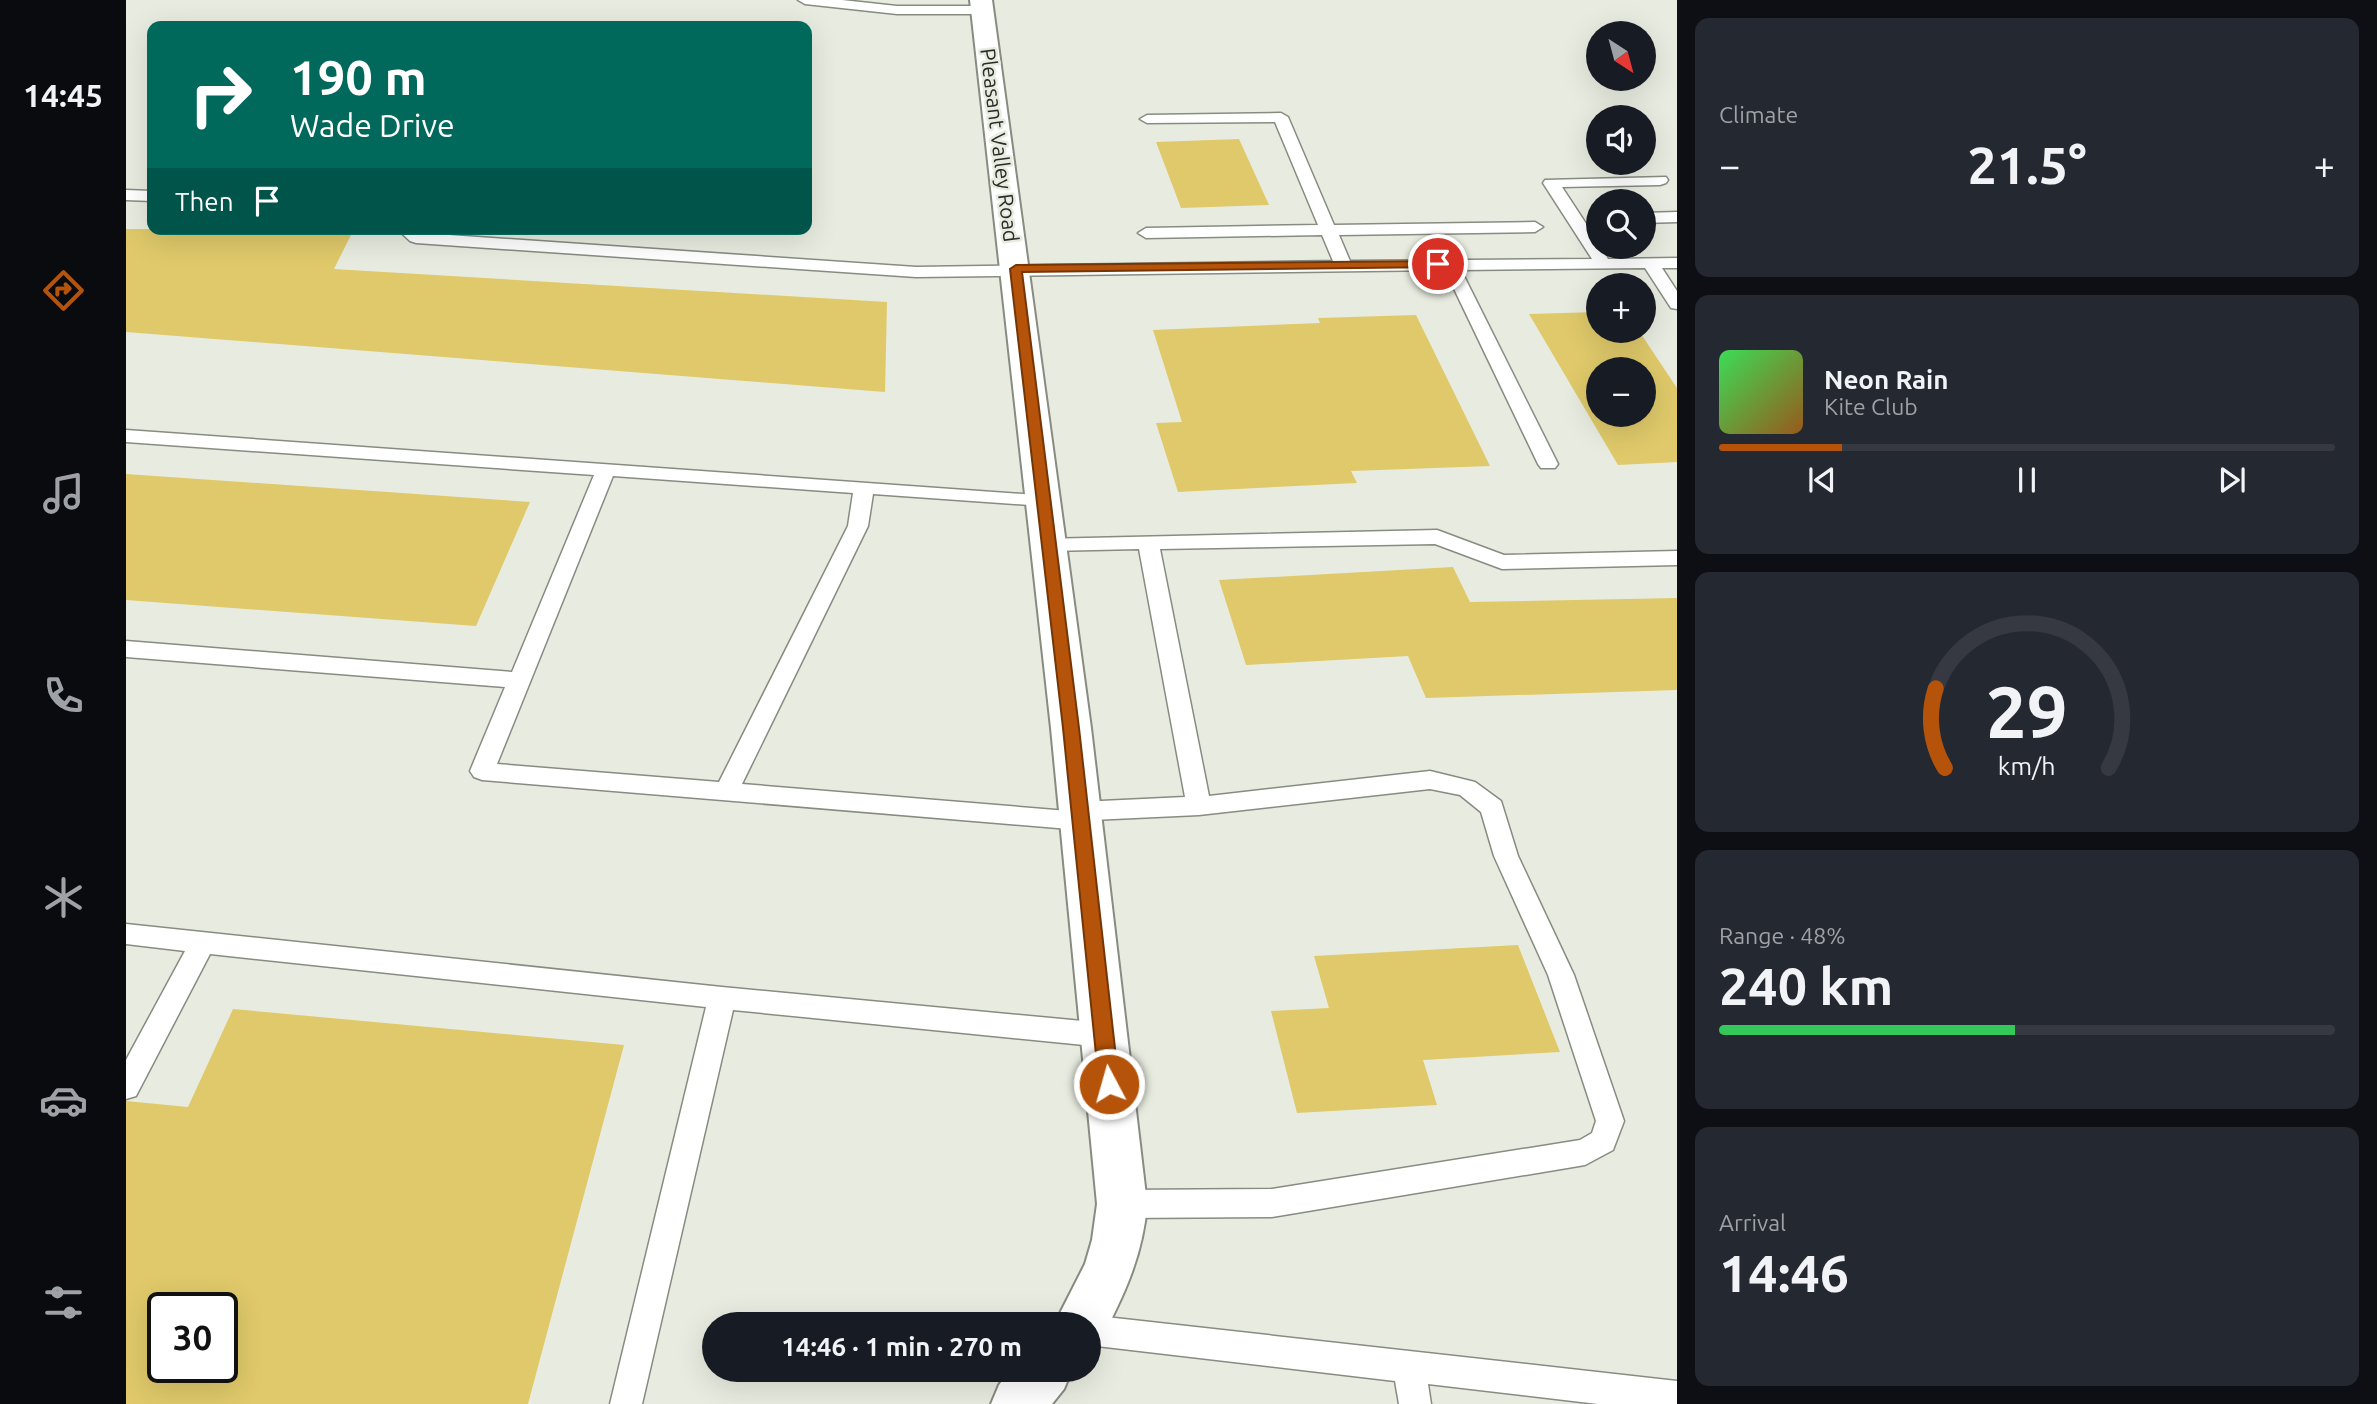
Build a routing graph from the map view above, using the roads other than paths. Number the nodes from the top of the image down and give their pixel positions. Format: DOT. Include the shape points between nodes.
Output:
graph roads {
  1 [pos="805,0"];
  2 [pos="982,5"];
  3 [pos="1147,119"];
  4 [pos="1660,180"];
  5 [pos="126,195"];
  6 [pos="147,196"];
  7 [pos="1677,217"];
  8 [pos="1656,218"];
  9 [pos="1575,220"];
  10 [pos="1586,220"];
  11 [pos="1535,227"];
  12 [pos="1329,231"];
  13 [pos="1146,233"];
  14 [pos="412,235"];
  15 [pos="1603,263"];
  16 [pos="1650,263"];
  17 [pos="1677,263"];
  18 [pos="1450,264"];
  19 [pos="1343,265"];
  20 [pos="1016,269"];
  21 [pos="1677,304"];
  22 [pos="126,436"];
  23 [pos="1548,464"];
  24 [pos="606,470"];
  25 [pos="863,489"];
  26 [pos="1043,500"];
  27 [pos="1148,542"];
  28 [pos="1049,544"];
  29 [pos="1677,558"];
  30 [pos="126,649"];
  31 [pos="519,680"];
  32 [pos="726,792"];
  33 [pos="1199,806"];
  34 [pos="1081,816"];
  35 [pos="126,934"];
  36 [pos="203,942"];
  37 [pos="722,998"];
  38 [pos="1104,1035"];
  39 [pos="126,1087"];
  40 [pos="1122,1204"];
  41 [pos="1087,1312"];
  42 [pos="1101,1332"];
  43 [pos="1409,1368"];
  44 [pos="1035,1382"];
  45 [pos="1677,1397"];
  46 [pos="626,1404"];
  47 [pos="1018,1404"];
  48 [pos="1415,1404"];
  1 -- 2 [label="lane" via="897,10"];
  2 -- 20 [label="street, Pleasant Valley Road"];
  3 -- 12 [label="lane" via="1281,117"];
  4 -- 9 [label="lane" via="1551,183"];
  5 -- 6 [label="lane"];
  7 -- 8 [label="lane"];
  9 -- 10 [label="lane"];
  9 -- 15 [label="lane"];
  11 -- 12 [label="lane"];
  12 -- 13 [label="lane"];
  12 -- 19 [label="lane"];
  14 -- 20 [label="lane" via="888,271"];
  15 -- 16 [label="lane"];
  15 -- 18 [label="lane"];
  16 -- 17 [label="lane"];
  16 -- 21 [label="lane"];
  18 -- 19 [label="lane"];
  18 -- 23 [label="lane"];
  19 -- 20 [label="lane"];
  20 -- 26 [label="street, Pleasant Valley Road"];
  22 -- 24 [label="lane"];
  24 -- 25 [label="lane"];
  24 -- 31 [label="lane"];
  25 -- 26 [label="lane"];
  25 -- 32 [label="lane" via="858,526"];
  26 -- 28 [label="street, Pleasant Valley Road"];
  27 -- 28 [label="lane"];
  27 -- 29 [label="lane" via="1437,537 1502,562"];
  27 -- 33 [label="lane"];
  28 -- 34 [label="street, Pleasant Valley Road"];
  30 -- 31 [label="lane"];
  31 -- 32 [label="lane" via="482,771"];
  32 -- 34 [label="lane"];
  33 -- 34 [label="lane"];
  33 -- 40 [label="lane" via="1430,780 1467,788 1492,807 1506,856 1561,975 1610,1121 1603,1141 1585,1152 1272,1203"];
  34 -- 38 [label="street, Pleasant Valley Road"];
  35 -- 36 [label="lane"];
  36 -- 37 [label="lane"];
  36 -- 39 [label="lane"];
  37 -- 38 [label="lane"];
  37 -- 46 [label="lane"];
  38 -- 40 [label="street, Pleasant Valley Road"];
  40 -- 41 [label="street, Pleasant Valley Road" via="1119,1241 1110,1271"];
  42 -- 43 [label="lane"];
  43 -- 45 [label="lane"];
  43 -- 48 [label="lane"];
  44 -- 47 [label="street"];
}
